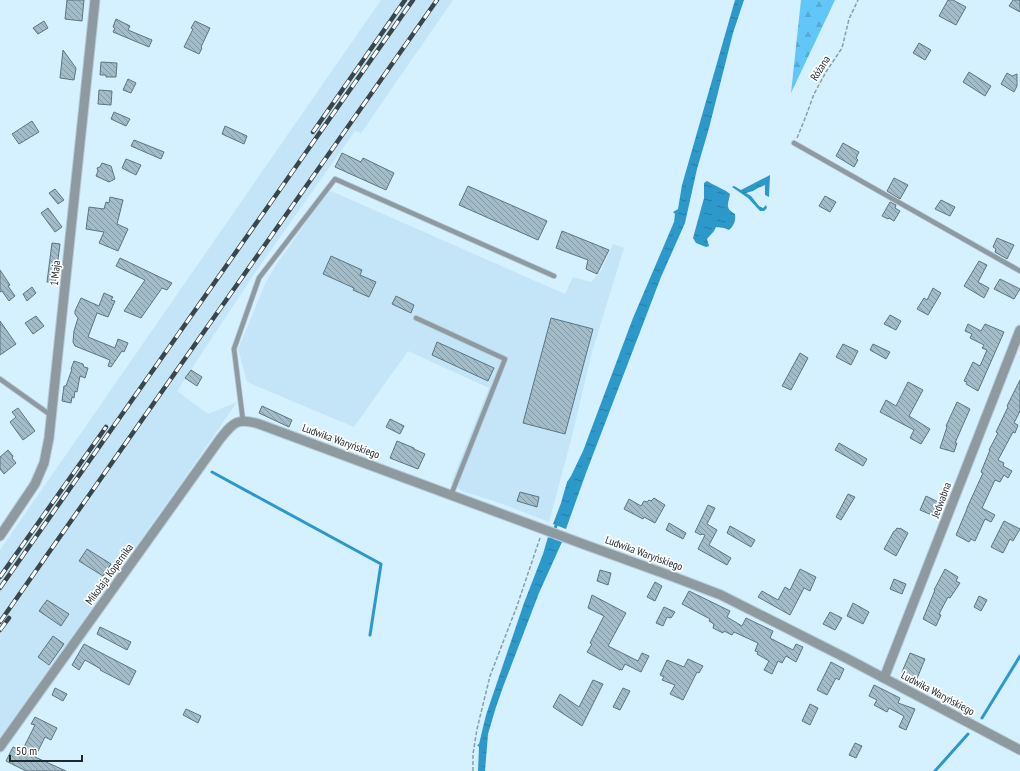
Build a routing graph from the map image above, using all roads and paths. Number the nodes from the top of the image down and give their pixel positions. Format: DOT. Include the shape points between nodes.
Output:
graph roads {
  1 [pos="95,0"];
  2 [pos="858,0"];
  3 [pos="794,143"];
  4 [pos="1020,271"];
  5 [pos="554,276"];
  6 [pos="416,318"];
  7 [pos="1020,330"];
  8 [pos="0,379"];
  9 [pos="52,416"];
  10 [pos="243,421"];
  11 [pos="451,495"];
  12 [pos="543,529"];
  13 [pos="0,536"];
  14 [pos="884,678"];
  15 [pos="0,747"];
  16 [pos="1020,750"];
  17 [pos="473,771"];
  1 -- 9 [label="street, 1 Maja"];
  2 -- 3 [label="path, Różana" via="849,18 842,48 814,94"];
  3 -- 4 [label="lane"];
  5 -- 10 [label="lane" via="334,179 259,278 234,349"];
  6 -- 11 [label="lane" via="505,359"];
  7 -- 14 [label="street, Jedwabna"];
  8 -- 9 [label="lane"];
  9 -- 13 [label="street, 1 Maja" via="40,474"];
  10 -- 11 [label="street, Ludwika Waryńskiego" via="259,424"];
  10 -- 15 [label="street, Mikołaja Kopernika" via="236,422 220,439"];
  11 -- 12 [label="street, Ludwika Waryńskiego"];
  12 -- 14 [label="street, Ludwika Waryńskiego" via="721,595"];
  12 -- 17 [label="path" via="490,676 476,729 472,754"];
  14 -- 16 [label="street, Ludwika Waryńskiego"];
}
